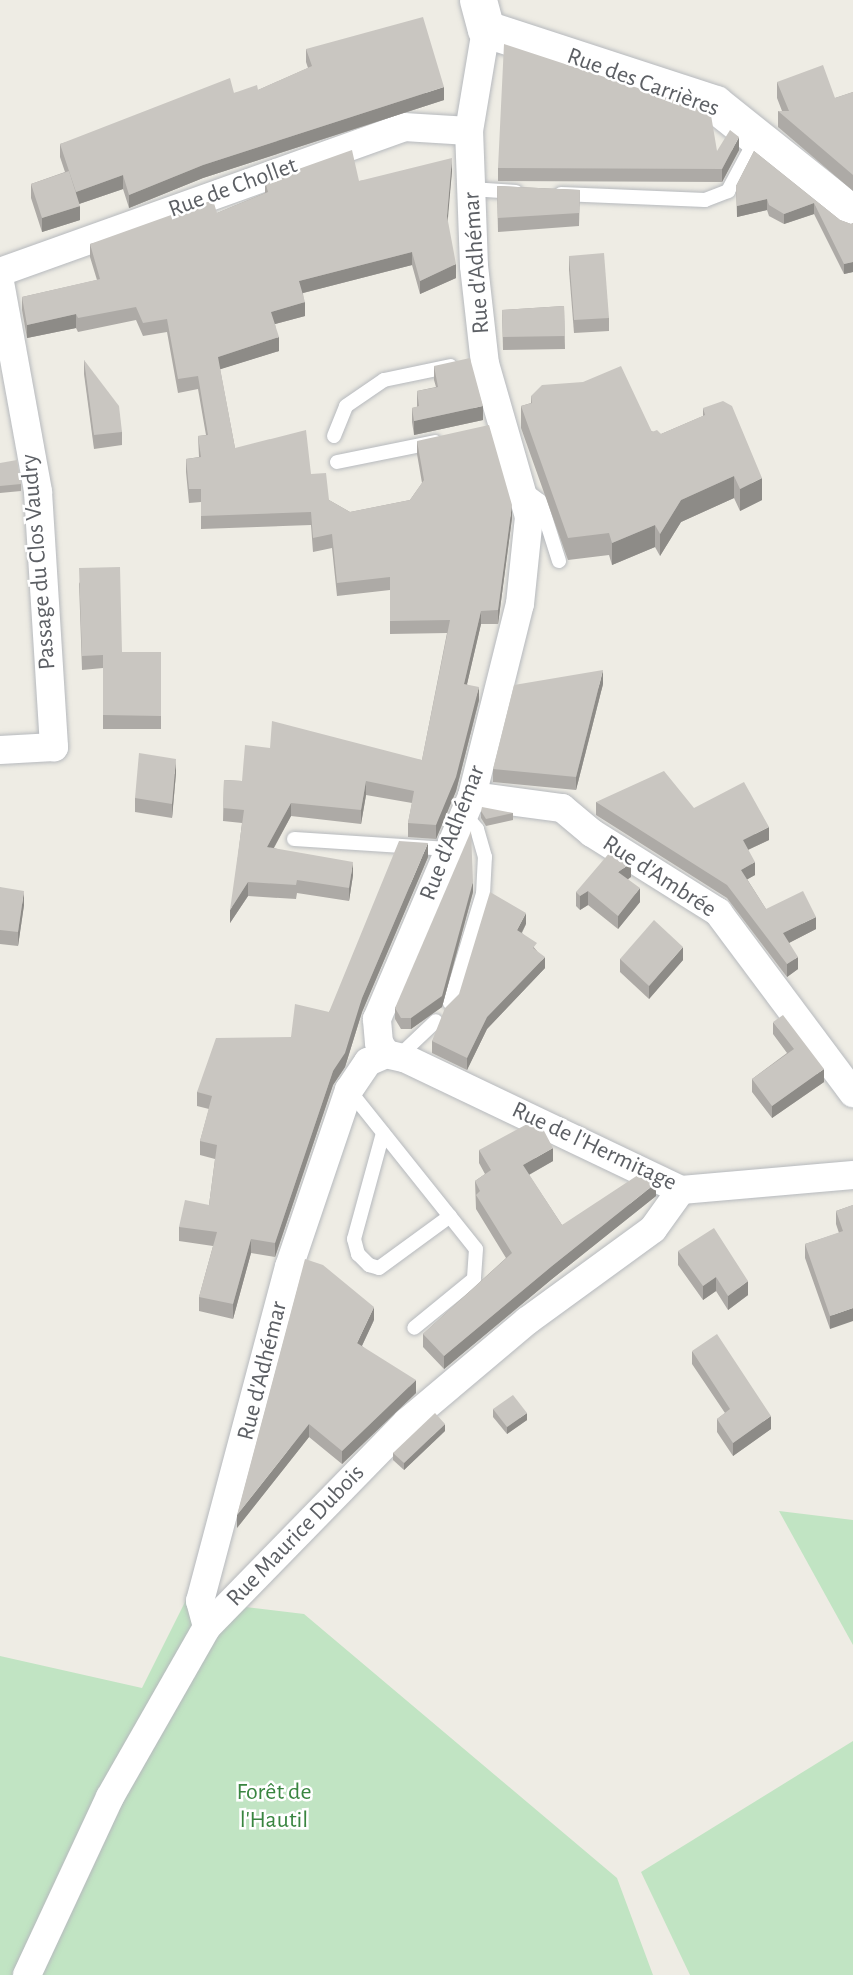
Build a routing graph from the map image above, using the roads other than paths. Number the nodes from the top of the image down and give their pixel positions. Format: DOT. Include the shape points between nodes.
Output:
graph roads {
  1 [pos="482,14"];
  2 [pos="470,131"];
  3 [pos="758,134"];
  4 [pos="471,190"];
  5 [pos="853,214"];
  6 [pos="0,271"];
  7 [pos="0,282"];
  8 [pos="484,359"];
  9 [pos="334,436"];
  10 [pos="457,436"];
  11 [pos="337,462"];
  12 [pos="524,488"];
  13 [pos="559,561"];
  14 [pos="0,750"];
  15 [pos="469,805"];
  16 [pos="294,839"];
  17 [pos="449,849"];
  18 [pos="450,1003"];
  19 [pos="436,1021"];
  20 [pos="392,1056"];
  21 [pos="349,1090"];
  22 [pos="853,1093"];
  23 [pos="383,1133"];
  24 [pos="853,1175"];
  25 [pos="681,1190"];
  26 [pos="450,1216"];
  27 [pos="414,1328"];
  28 [pos="207,1627"];
  29 [pos="27,1975"];
  1 -- 2 [label="street, Rue d'Adhémar"];
  1 -- 3 [label="street, Rue des Carrières" via="715,104"];
  2 -- 4 [label="street, Rue d'Adhémar"];
  2 -- 6 [label="street, Rue de Chollet" via="404,127"];
  3 -- 4 [label="lane" via="728,191 705,200"];
  3 -- 5 [label="street, Rue des Carrières"];
  4 -- 8 [label="street, Rue d'Adhémar"];
  7 -- 14 [label="street, Passage du Clos Vaudry" via="38,492 54,747"];
  8 -- 9 [label="lane" via="384,380 346,405"];
  8 -- 12 [label="street, Rue d'Adhémar" via="496,427"];
  10 -- 11 [label="lane"];
  12 -- 13 [label="lane" via="540,501"];
  12 -- 15 [label="street, Rue d'Adhémar" via="530,540 520,604"];
  15 -- 17 [label="street, Rue d'Adhémar"];
  15 -- 18 [label="lane" via="485,857 483,894"];
  15 -- 22 [label="street, Rue d'Ambrée" via="562,808 592,833 718,912"];
  16 -- 17 [label="lane"];
  17 -- 20 [label="street, Rue d'Adhémar" via="377,1019 379,1043"];
  19 -- 20 [label="lane"];
  20 -- 21 [label="street, Rue d'Adhémar" via="368,1062"];
  20 -- 25 [label="street, Rue de l'Hermitage"];
  21 -- 23 [label="lane"];
  21 -- 28 [label="street, Rue d'Adhémar" via="289,1267 200,1601"];
  23 -- 26 [label="lane"];
  23 -- 26 [label="lane" via="354,1239 358,1254 379,1268"];
  24 -- 25 [label="street, Rue de l'Hermitage"];
  25 -- 28 [label="street, Rue Maurice Dubois" via="653,1229 527,1321 407,1422"];
  26 -- 27 [label="lane" via="476,1249 474,1279"];
  28 -- 29 [label="street, Rue Maurice Dubois" via="110,1797"];
}
